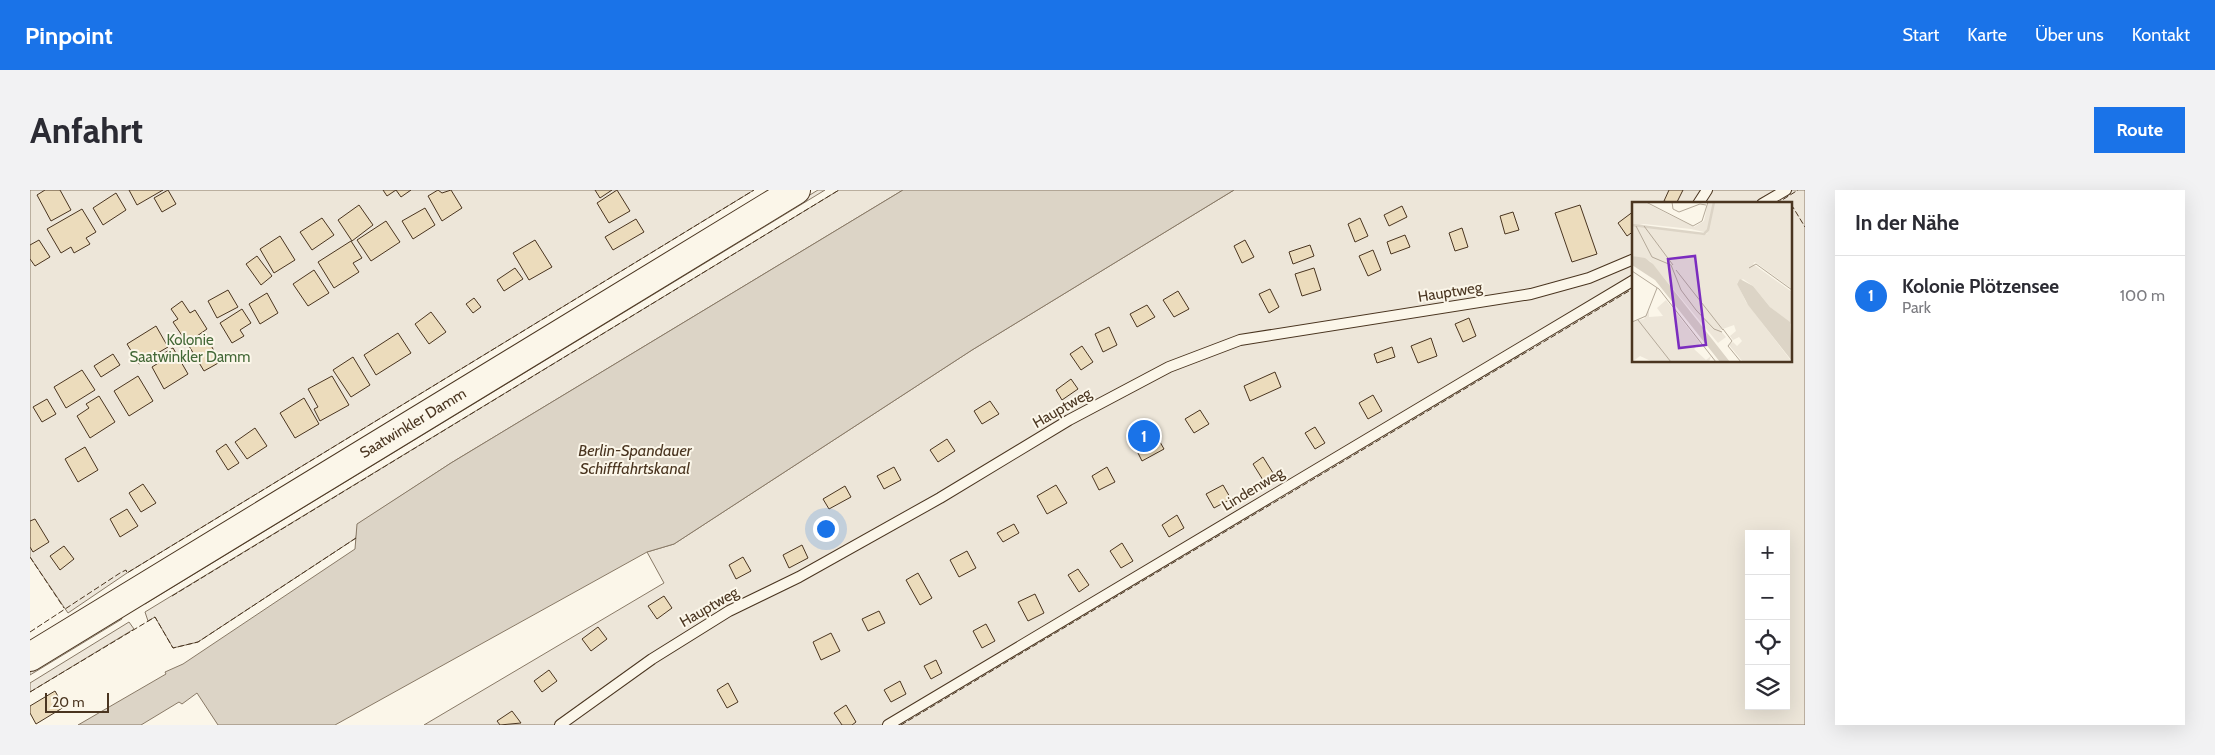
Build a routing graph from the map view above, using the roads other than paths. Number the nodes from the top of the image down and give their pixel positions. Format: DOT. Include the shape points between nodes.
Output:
graph roads {
  1 [pos="796,190"];
  2 [pos="1706,190"];
  3 [pos="1786,190"];
  4 [pos="1699,202"];
  5 [pos="1765,202"];
  6 [pos="1630,261"];
  7 [pos="1632,279"];
  8 [pos="30,657"];
  9 [pos="560,725"];
  10 [pos="888,725"];
  1 -- 8 [label="main road, Saatwinkler Damm"];
  2 -- 4 [label="lane"];
  3 -- 5 [label="lane"];
  6 -- 9 [label="lane, Hauptweg" via="1589,278 1531,294 1240,340 1169,367 1069,420 824,563 729,611 652,659"];
  7 -- 10 [label="lane, Lindenweg"];
}
